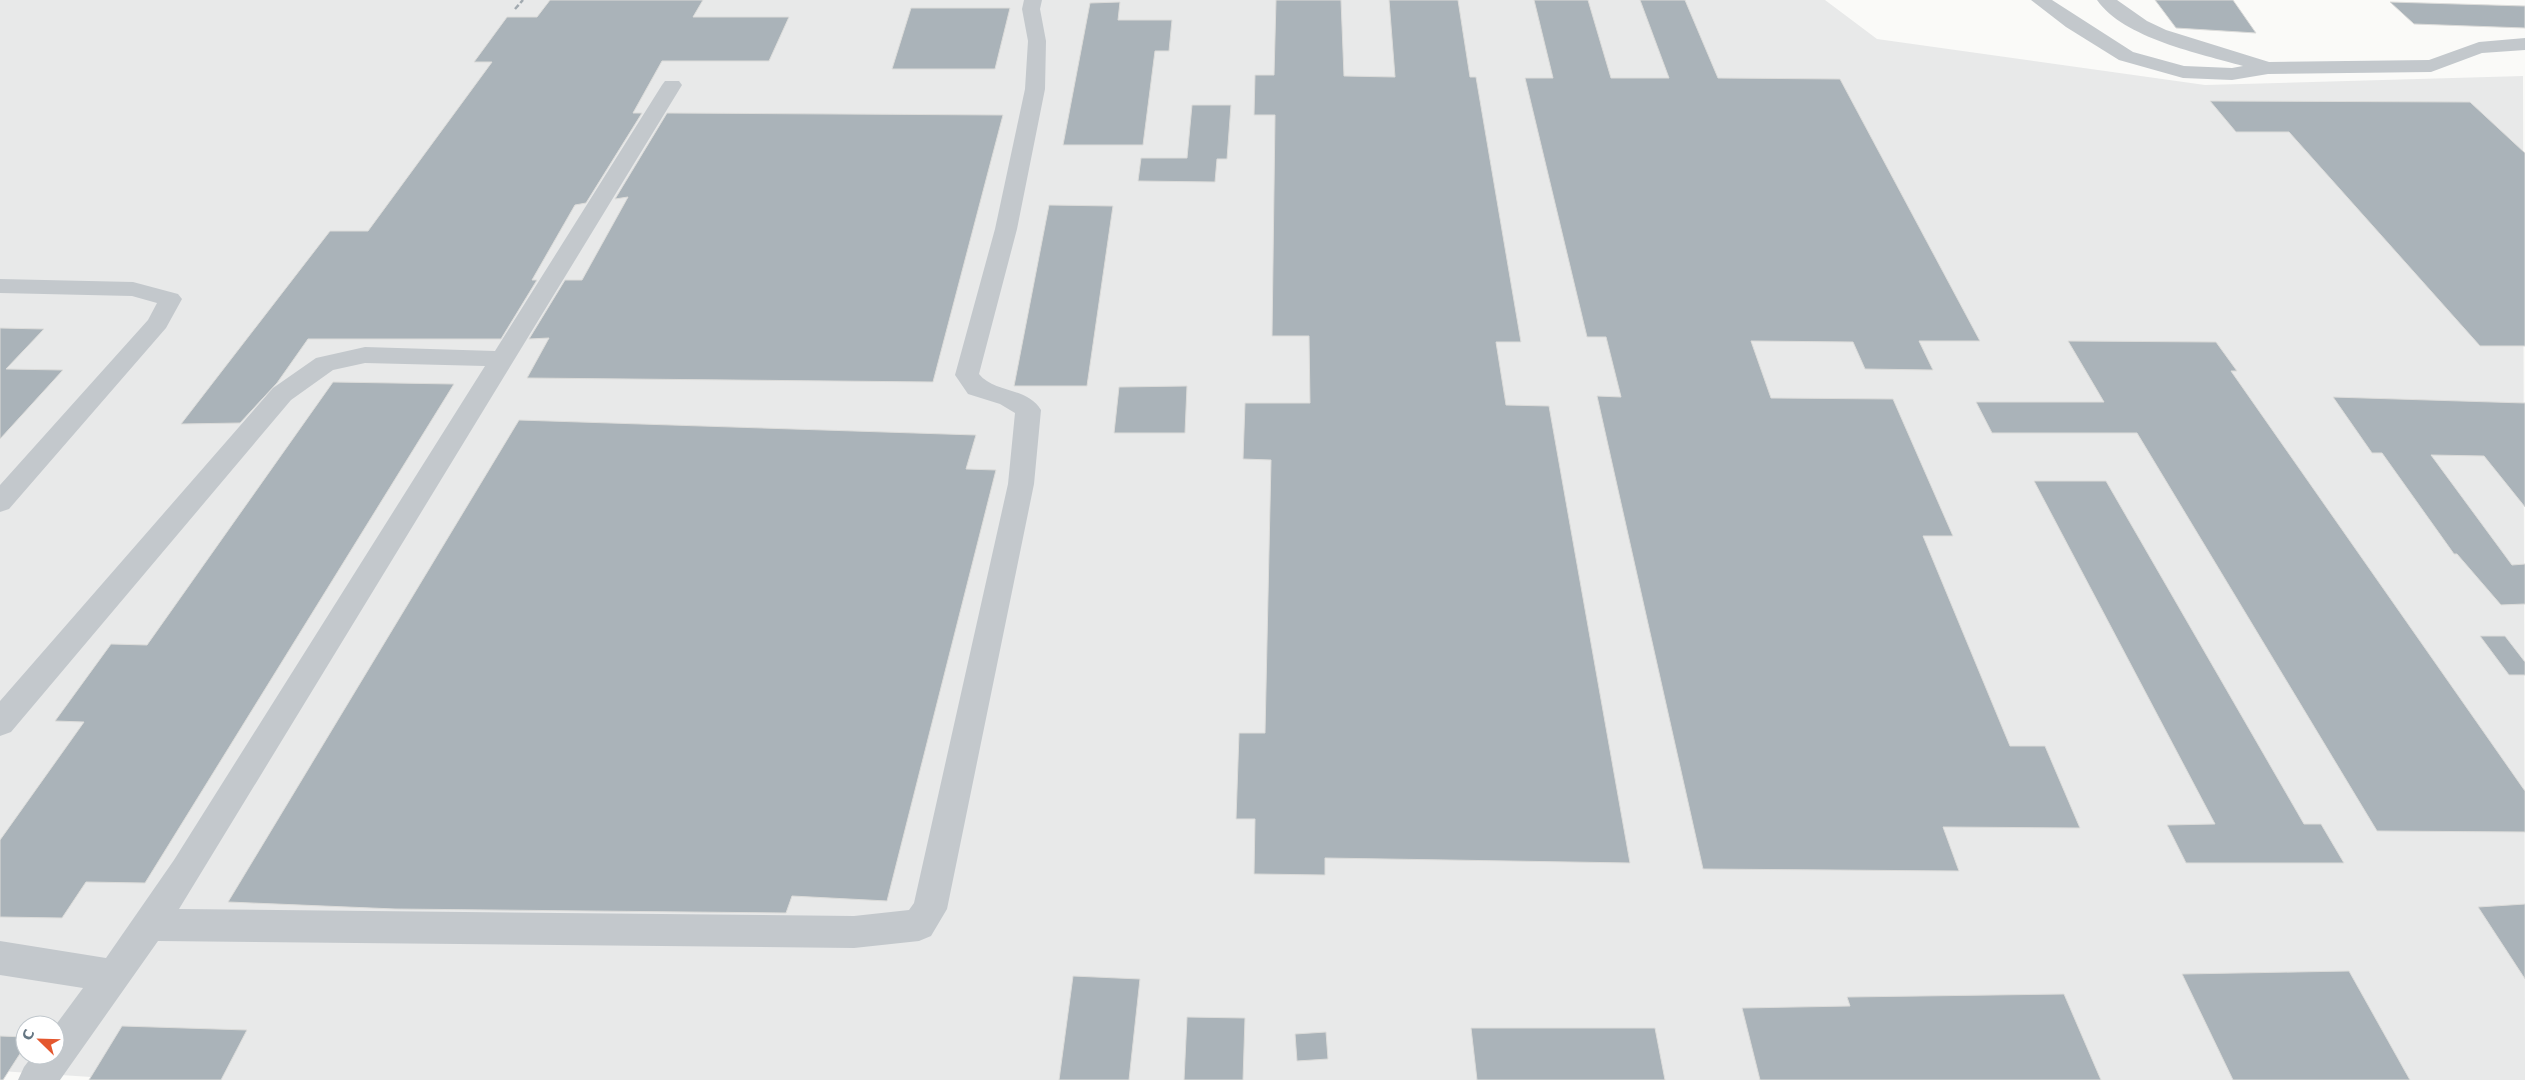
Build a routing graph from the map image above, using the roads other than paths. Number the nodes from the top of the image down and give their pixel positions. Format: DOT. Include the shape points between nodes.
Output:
graph roads {
  1 [pos="1033,0"];
  2 [pos="2040,0"];
  3 [pos="2106,0"];
  4 [pos="2525,44"];
  5 [pos="2268,68"];
  6 [pos="672,85"];
  7 [pos="0,286"];
  8 [pos="502,359"];
  9 [pos="0,502"];
  10 [pos="0,723"];
  11 [pos="150,925"];
  12 [pos="0,958"];
  13 [pos="114,976"];
  14 [pos="37,1080"];
  1 -- 11 [label="street" via="1031,9 1037,41 1035,89 1006,229 967,376 977,388 1009,398 1028,410 1021,484 930,909 920,925 844,932"];
  2 -- 5 [label="street" via="2126,56 2183,72 2232,74"];
  3 -- 5 [label="street" via="2136,23 2163,36"];
  4 -- 5 [label="street" via="2479,48 2431,66"];
  6 -- 8 [label="street"];
  7 -- 9 [label="street" via="133,290 170,299 158,323"];
  8 -- 10 [label="street" via="365,355 325,364 282,394"];
  8 -- 11 [label="street"];
  11 -- 13 [label="street"];
  12 -- 13 [label="street"];
  13 -- 14 [label="street"];
}
